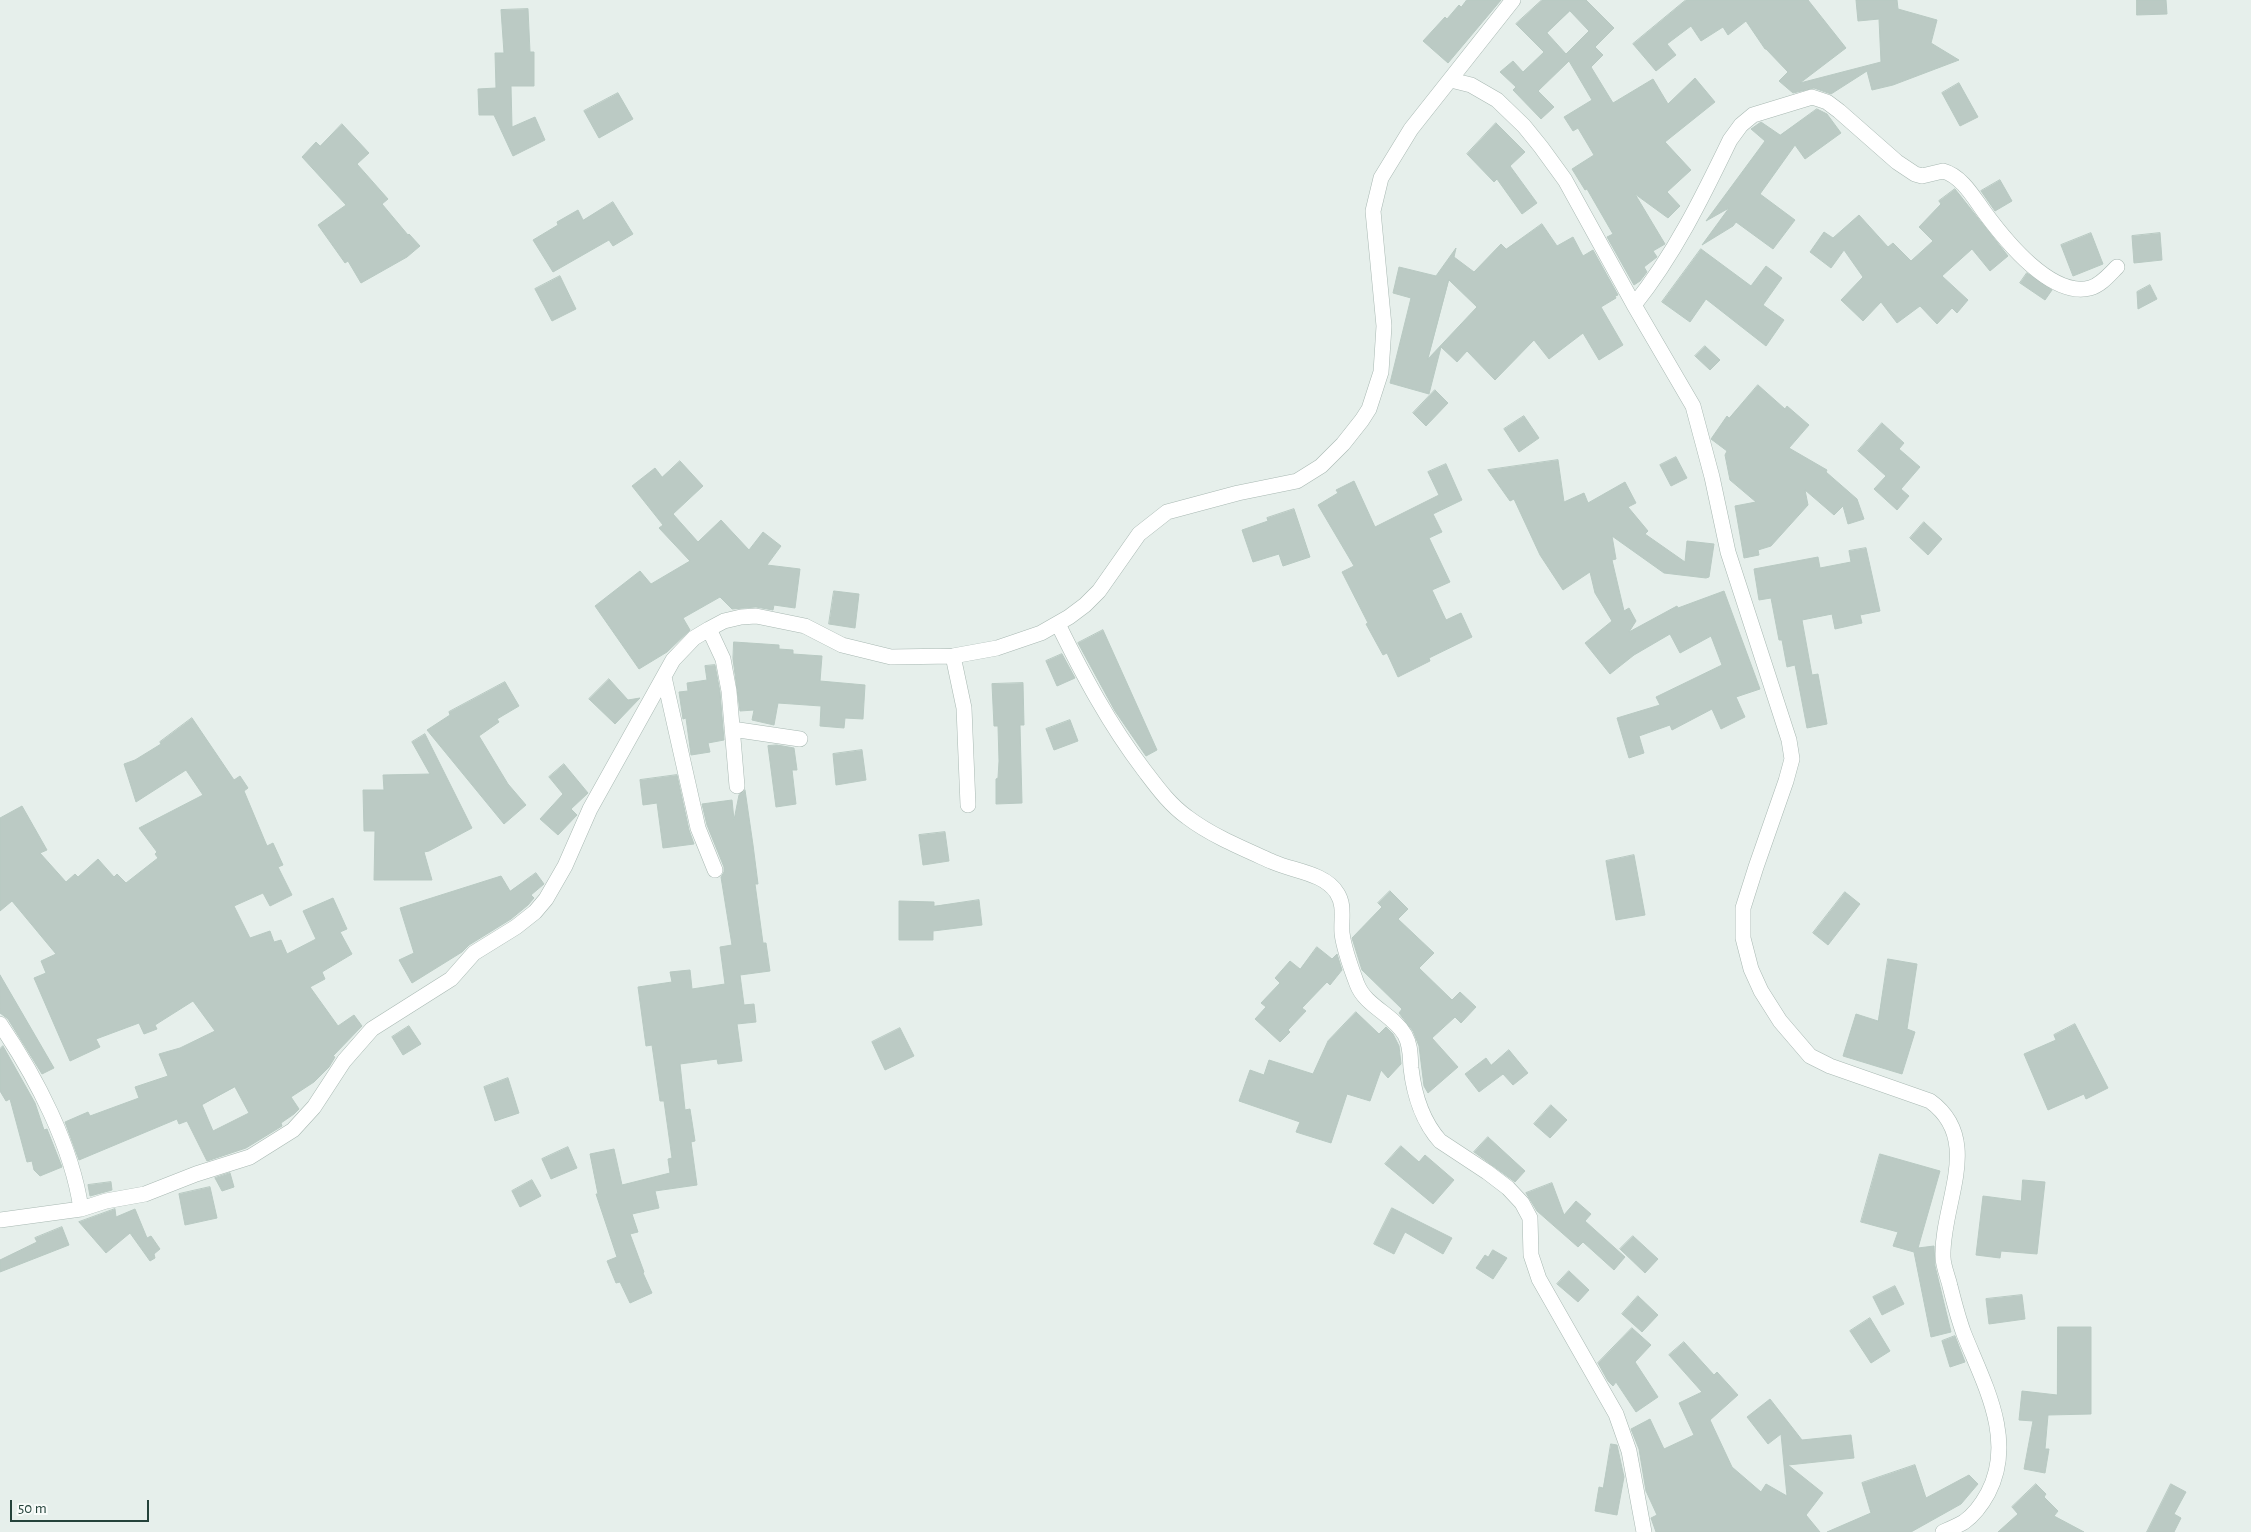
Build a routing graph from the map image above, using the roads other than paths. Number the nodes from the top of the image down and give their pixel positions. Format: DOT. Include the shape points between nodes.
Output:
graph roads {
  1 [pos="1513,0"];
  2 [pos="1451,80"];
  3 [pos="2117,267"];
  4 [pos="1634,305"];
  5 [pos="1058,624"];
  6 [pos="709,629"];
  7 [pos="953,656"];
  8 [pos="664,677"];
  9 [pos="732,730"];
  10 [pos="800,739"];
  11 [pos="737,786"];
  12 [pos="968,805"];
  13 [pos="714,870"];
  14 [pos="0,1024"];
  15 [pos="81,1209"];
  16 [pos="0,1220"];
  17 [pos="1644,1532"];
  18 [pos="1944,1532"];
  1 -- 2 [label="street"];
  2 -- 4 [label="street" via="1497,100 1524,126 1566,180"];
  2 -- 5 [label="street" via="1411,129 1381,178 1373,211 1384,326 1382,372 1369,409 1353,433 1321,466 1297,481 1167,512 1139,534 1085,605"];
  3 -- 4 [label="street" via="2090,288 2079,289 2055,282 2038,271 2009,242 1957,178 1943,171 1922,176 1915,174 1840,111 1812,97 1753,115 1741,125 1672,251"];
  4 -- 18 [label="street" via="1693,406 1728,552 1789,740 1792,759 1786,781 1743,908 1743,938 1751,969 1780,1020 1810,1056 1930,1101 1943,1110 1958,1138 1943,1258 1965,1334 1997,1418 1999,1467 1982,1504 1965,1521"];
  5 -- 7 [label="street" via="1003,646"];
  5 -- 17 [label="street" via="1090,689 1125,745 1168,801 1208,832 1330,884 1338,894 1342,906 1342,934 1357,986 1406,1036 1414,1087 1434,1134 1508,1188 1530,1218 1531,1255 1539,1279 1616,1414 1629,1451"];
  6 -- 7 [label="street" via="741,617 771,618 805,626 842,645 884,655"];
  6 -- 8 [label="street" via="683,648"];
  6 -- 9 [label="street" via="723,659"];
  7 -- 12 [label="street" via="964,708"];
  8 -- 13 [label="street" via="698,828"];
  8 -- 15 [label="street" via="590,809 556,883 535,912 474,954 452,979 372,1029 344,1061 308,1114 286,1136 243,1160 145,1194"];
  9 -- 10 [label="street"];
  9 -- 11 [label="street"];
  14 -- 15 [label="street" via="26,1064 55,1126 69,1160"];
  15 -- 16 [label="street"];
}
